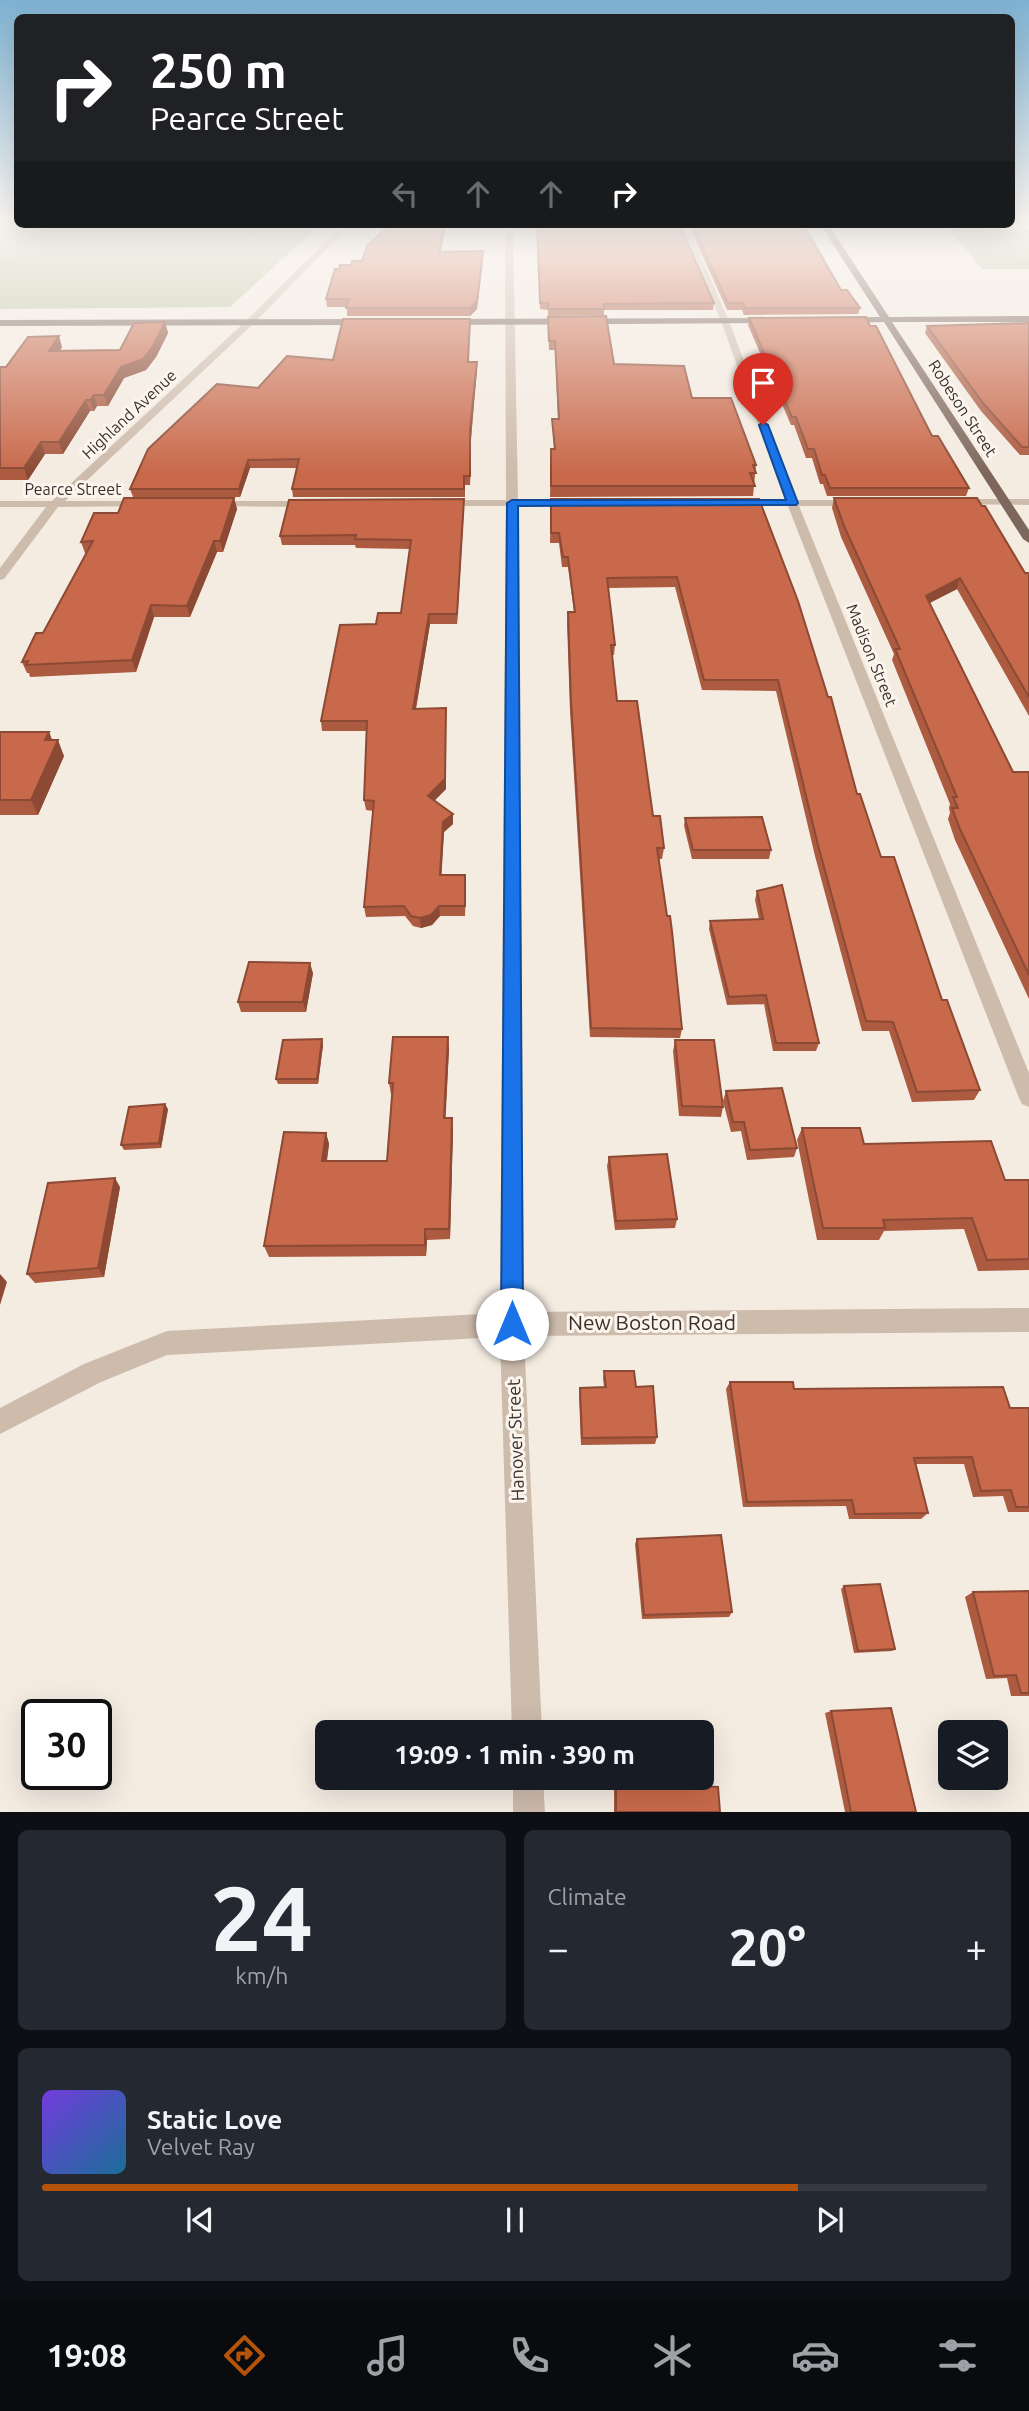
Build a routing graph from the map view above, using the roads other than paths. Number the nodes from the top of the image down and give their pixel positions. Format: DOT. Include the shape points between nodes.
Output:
graph roads {
  1 [pos="269,304"];
  2 [pos="511,304"];
  3 [pos="717,304"];
  4 [pos="876,304"];
  5 [pos="886,319"];
  6 [pos="1029,319"];
  7 [pos="833,320"];
  8 [pos="725,321"];
  9 [pos="779,321"];
  10 [pos="374,322"];
  11 [pos="442,322"];
  12 [pos="511,322"];
  13 [pos="0,323"];
  14 [pos="250,323"];
  15 [pos="1006,502"];
  16 [pos="1029,502"];
  17 [pos="429,503"];
  18 [pos="512,503"];
  19 [pos="592,503"];
  20 [pos="726,503"];
  21 [pos="792,503"];
  22 [pos="872,503"];
  23 [pos="939,503"];
  24 [pos="55,504"];
  25 [pos="152,504"];
  26 [pos="194,504"];
  27 [pos="318,504"];
  28 [pos="0,505"];
  29 [pos="1029,539"];
  30 [pos="0,576"];
  31 [pos="1029,1098"];
  32 [pos="1029,1320"];
  33 [pos="512,1324"];
  34 [pos="0,1421"];
  35 [pos="527,1720"];
  36 [pos="528,1790"];
  37 [pos="529,1812"];
  1 -- 14 [label="street, Highland Avenue"];
  2 -- 12 [label="street, Hanover Street"];
  3 -- 8 [label="street, Madison Street"];
  4 -- 5 [label="main road, Robeson Street"];
  5 -- 6 [label="main road"];
  5 -- 7 [label="main road"];
  5 -- 15 [label="main road, Robeson Street"];
  8 -- 9 [label="main road"];
  8 -- 12 [label="main road"];
  8 -- 21 [label="street, Madison Street"];
  10 -- 14 [label="main road"];
  11 -- 12 [label="main road"];
  12 -- 18 [label="street, Hanover Street"];
  13 -- 14 [label="main road"];
  14 -- 24 [label="street, Highland Avenue"];
  15 -- 16 [label="street"];
  15 -- 23 [label="street"];
  15 -- 29 [label="main road, Robeson Street"];
  17 -- 18 [label="street"];
  18 -- 19 [label="street"];
  18 -- 33 [label="street, Hanover Street"];
  20 -- 21 [label="street"];
  21 -- 22 [label="street"];
  21 -- 31 [label="street, Madison Street"];
  24 -- 25 [label="street, Pearce Street"];
  24 -- 28 [label="street, Pearce Street"];
  24 -- 30 [label="street, Highland Avenue"];
  26 -- 27 [label="street"];
  32 -- 33 [label="street, New Boston Road"];
  33 -- 34 [label="street, New Boston Road" via="167,1343 93,1373"];
  33 -- 35 [label="street, Hanover Street"];
  36 -- 37 [label="street"];
}
